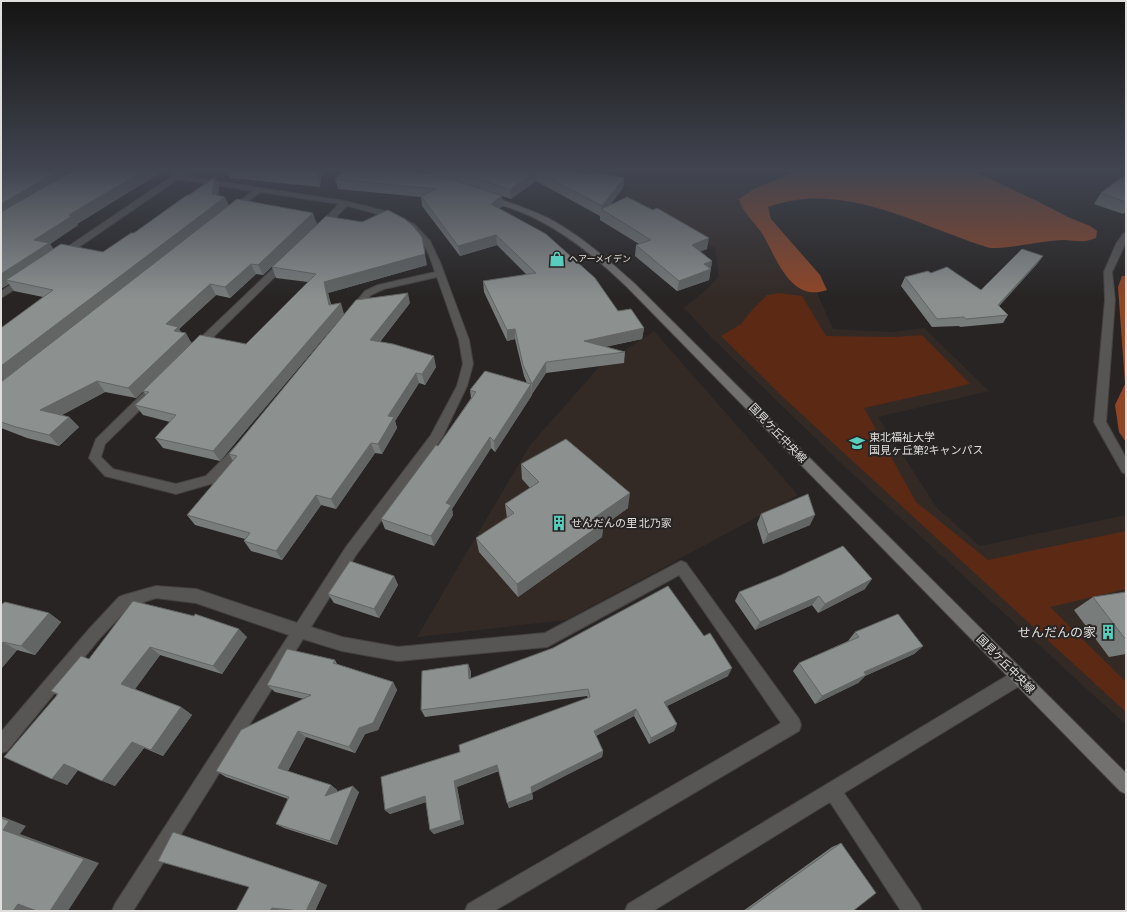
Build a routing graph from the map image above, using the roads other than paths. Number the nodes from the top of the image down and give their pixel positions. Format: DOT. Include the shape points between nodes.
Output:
graph roads {
  1 [pos="122,214"];
  2 [pos="335,214"];
  3 [pos="383,214"];
  4 [pos="529,214"];
  5 [pos="312,236"];
  6 [pos="1126,236"];
  7 [pos="295,252"];
  8 [pos="53,260"];
  9 [pos="34,274"];
  10 [pos="439,274"];
  11 [pos="1,296"];
  12 [pos="344,323"];
  13 [pos="188,356"];
  14 [pos="155,388"];
  15 [pos="250,436"];
  16 [pos="1126,469"];
  17 [pos="299,632"];
  18 [pos="1018,677"];
  19 [pos="1,745"];
  20 [pos="1126,785"];
  21 [pos="832,790"];
  22 [pos="122,911"];
  23 [pos="474,911"];
  24 [pos="635,911"];
  25 [pos="912,911"];
  1 -- 8 [label="street"];
  2 -- 5 [label="street"];
  3 -- 10 [label="street" via="411,226 427,243"];
  4 -- 18 [label="street, 国見ケ丘中央線" via="577,240 609,264"];
  6 -- 16 [label="street" via="1108,272 1110,300 1100,422"];
  7 -- 13 [label="street"];
  9 -- 11 [label="street"];
  10 -- 12 [label="street" via="381,287 368,293"];
  10 -- 17 [label="street" via="464,340 468,364 462,386 436,438 351,551"];
  14 -- 15 [label="street" via="100,442 94,458 109,473 176,489 203,482 210,480 231,460"];
  17 -- 19 [label="street" via="196,596 156,592 124,602 94,633"];
  17 -- 22 [label="street"];
  17 -- 23 [label="street" via="342,644 398,654 547,640 681,567 793,725"];
  18 -- 20 [label="street, 国見ケ丘中央線"];
  18 -- 21 [label="street"];
  21 -- 24 [label="street"];
  21 -- 25 [label="street"];
}
